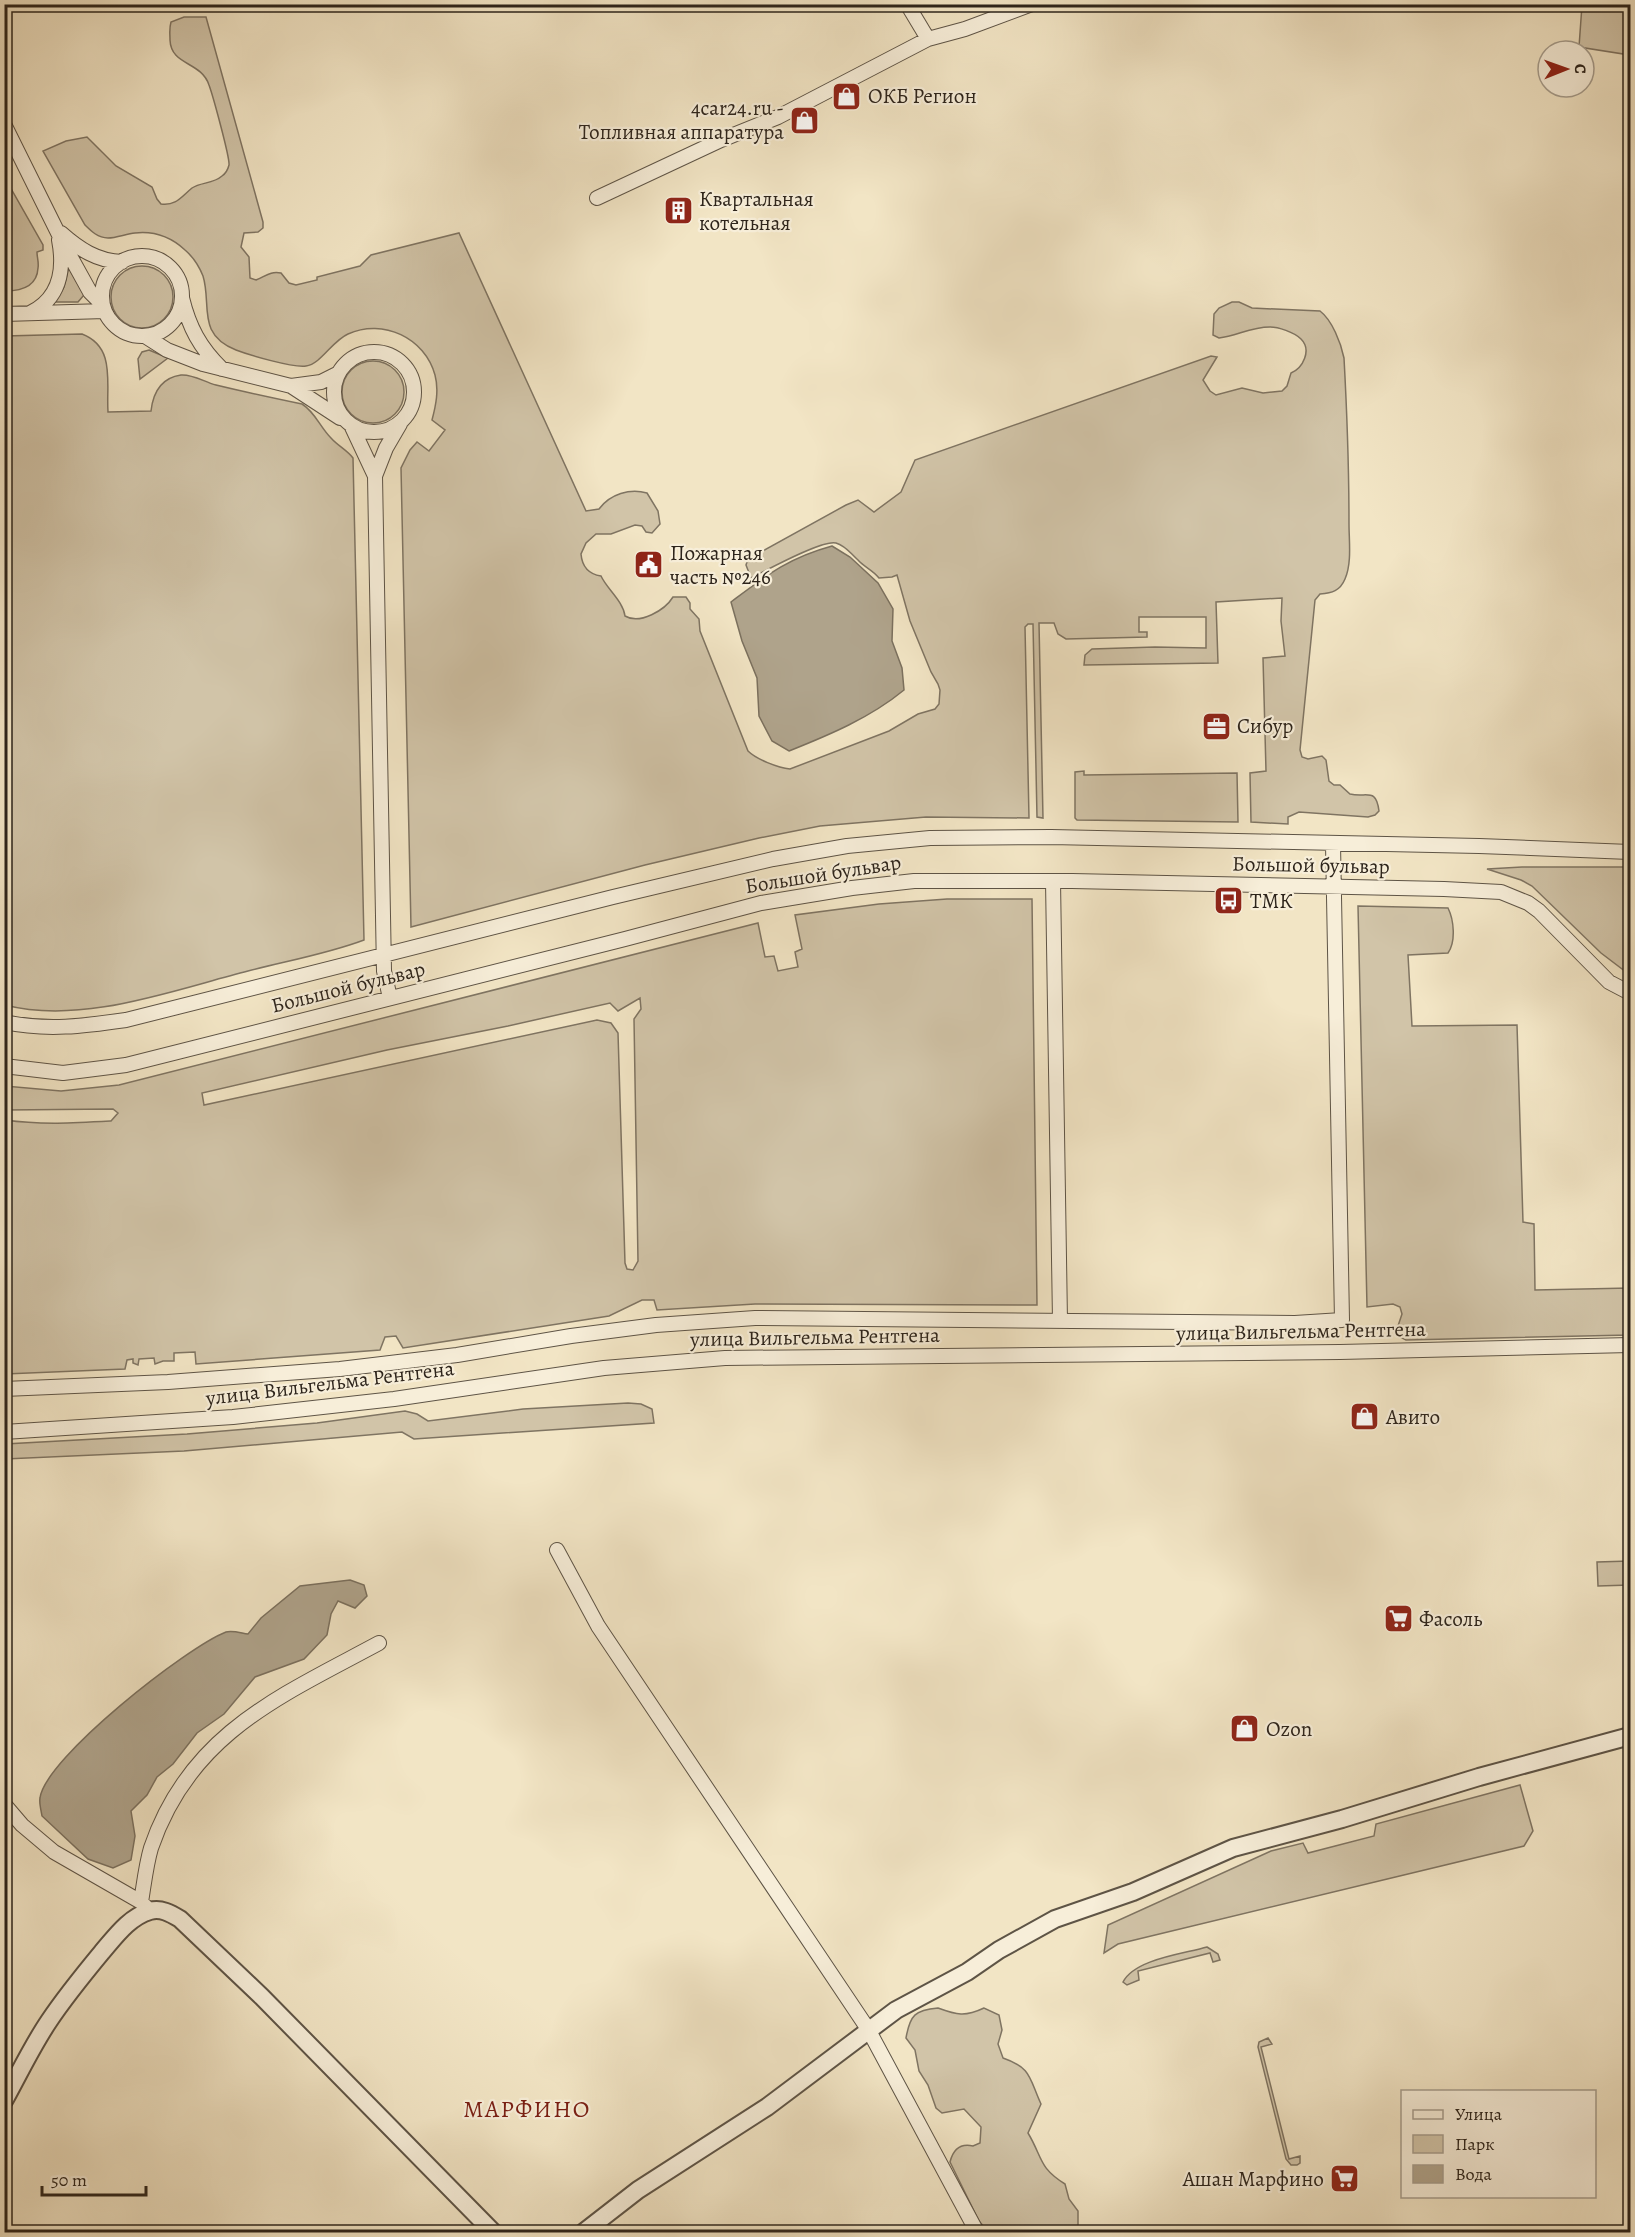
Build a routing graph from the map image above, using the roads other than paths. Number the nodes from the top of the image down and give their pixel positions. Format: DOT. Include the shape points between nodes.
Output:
graph roads {
  1 [pos="907,4"];
  2 [pos="1032,4"];
  3 [pos="928,39"];
  4 [pos="4,124"];
  5 [pos="597,198"];
  6 [pos="57,230"];
  7 [pos="122,262"];
  8 [pos="181,293"];
  9 [pos="104,308"];
  10 [pos="4,314"];
  11 [pos="27,314"];
  12 [pos="145,336"];
  13 [pos="223,370"];
  14 [pos="338,374"];
  15 [pos="291,387"];
  16 [pos="348,423"];
  17 [pos="400,424"];
  18 [pos="375,476"];
  19 [pos="1333,844"];
  20 [pos="1630,852"];
  21 [pos="1053,881"];
  22 [pos="1333,887"];
  23 [pos="384,954"];
  24 [pos="1630,993"];
  25 [pos="390,998"];
  26 [pos="4,1022"];
  27 [pos="4,1066"];
  28 [pos="1060,1321"];
  29 [pos="1630,1345"];
  30 [pos="4,1389"];
  31 [pos="4,1432"];
  32 [pos="557,1550"];
  33 [pos="379,1643"];
  34 [pos="1630,1736"];
  35 [pos="4,1803"];
  36 [pos="145,1906"];
  37 [pos="868,2029"];
  38 [pos="4,2101"];
  39 [pos="493,2232"];
  40 [pos="584,2232"];
  41 [pos="977,2232"];
  1 -- 3 [label="street"];
  2 -- 3 [label="street"];
  3 -- 5 [label="street" via="778,117"];
  4 -- 6 [label="street"];
  6 -- 7 [label="street" via="83,251"];
  6 -- 9 [label="street" via="90,292"];
  6 -- 11 [label="street" via="61,272 58,285 42,307"];
  7 -- 8 [label="street" via="141,256 160,261 175,274"];
  7 -- 9 [label="street" via="104,285"];
  8 -- 12 [label="street" via="172,322"];
  8 -- 13 [label="street" via="195,337"];
  9 -- 11 [label="street"];
  9 -- 12 [label="street" via="110,321 124,332"];
  10 -- 11 [label="street"];
  12 -- 13 [label="street" via="167,350"];
  13 -- 15 [label="street"];
  14 -- 15 [label="street" via="321,382"];
  14 -- 16 [label="street" via="333,398"];
  14 -- 17 [label="street" via="344,364 365,353 377,352 399,360 407,369 414,392 413,404"];
  15 -- 16 [label="street"];
  16 -- 17 [label="street" via="364,432 376,433"];
  16 -- 18 [label="street"];
  17 -- 18 [label="street"];
  18 -- 23 [label="street"];
  19 -- 20 [label="street, Большой бульвар"];
  19 -- 22 [label="street"];
  19 -- 23 [label="street, Большой бульвар" via="1051,837 930,838 847,846 773,859"];
  21 -- 22 [label="street, Большой бульвар"];
  21 -- 25 [label="street, Большой бульвар" via="914,881 813,893"];
  21 -- 28 [label="street"];
  22 -- 24 [label="street, Большой бульвар" via="1450,889 1515,896 1539,911 1609,982"];
  22 -- 28 [label="street, улица Вильгельма Рентгена" via="1341,1320"];
  23 -- 25 [label="street"];
  23 -- 26 [label="street, Большой бульвар" via="126,1020 71,1028"];
  25 -- 27 [label="street, Большой бульвар" via="126,1065 63,1073"];
  28 -- 30 [label="street, улица Вильгельма Рентгена" via="766,1318 672,1323 363,1367 168,1382"];
  29 -- 31 [label="street, улица Вильгельма Рентгена" via="726,1358 604,1368 394,1399 233,1417"];
  32 -- 37 [label="street" via="585,1606"];
  33 -- 36 [label="street" via="280,1696 237,1725 197,1762 170,1804 151,1849"];
  34 -- 37 [label="street" via="1233,1848 1133,1892 1055,1919"];
  35 -- 36 [label="street" via="22,1825 54,1852"];
  36 -- 38 [label="street" via="72,1988 48,2022"];
  36 -- 39 [label="street" via="180,1918"];
  37 -- 40 [label="street" via="767,2107 638,2190"];
  37 -- 41 [label="street"];
}
